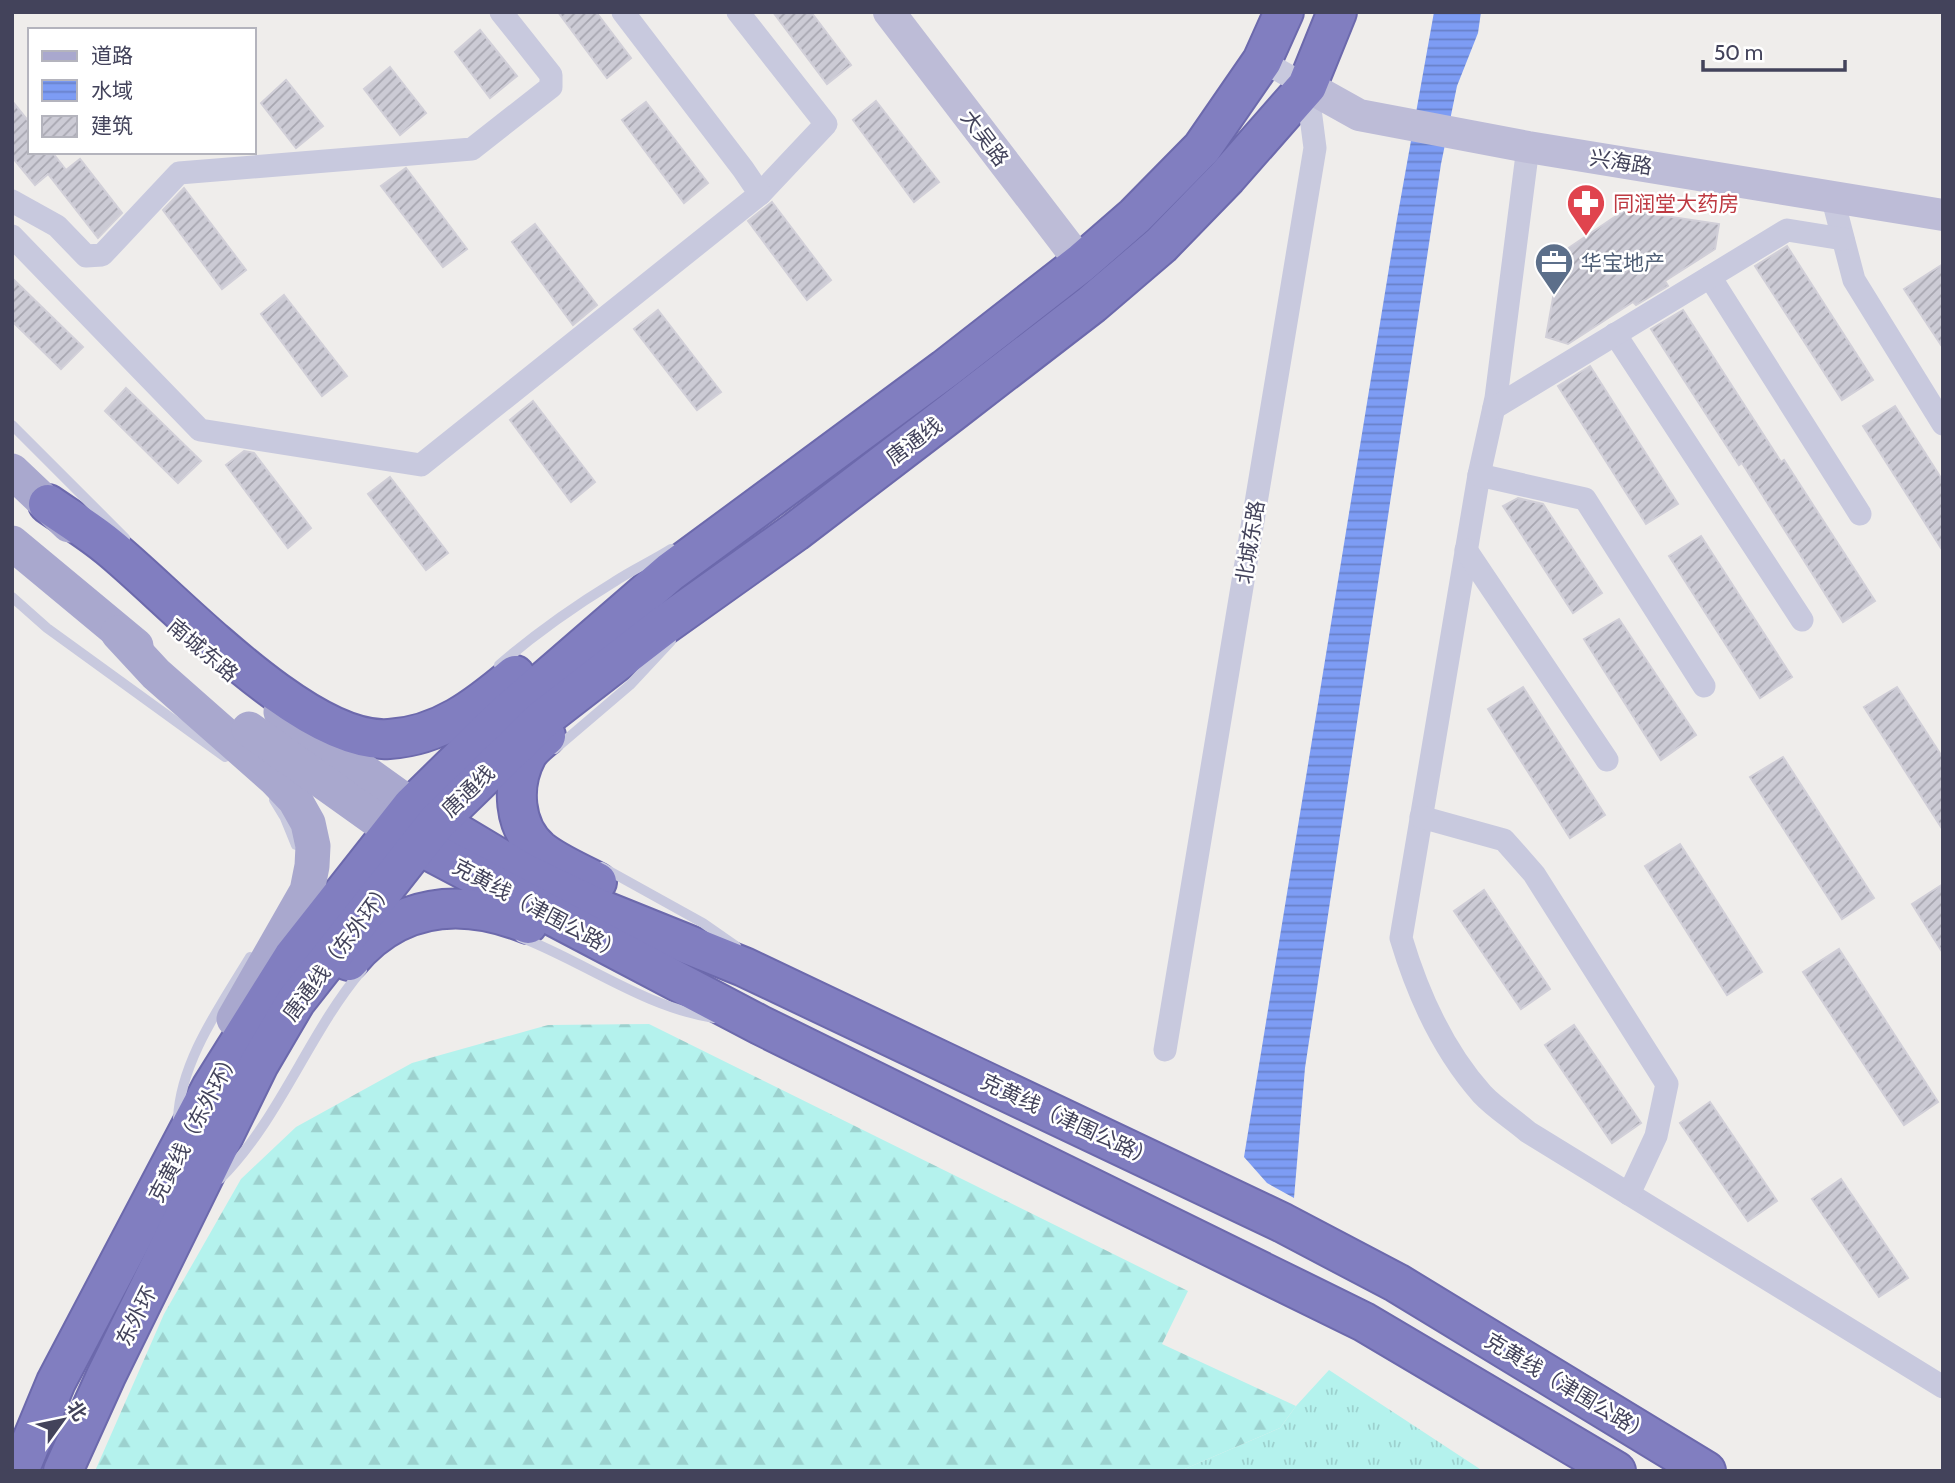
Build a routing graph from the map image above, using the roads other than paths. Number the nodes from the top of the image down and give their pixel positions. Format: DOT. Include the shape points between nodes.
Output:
graph roads {
  1 [pos="501,12"];
  2 [pos="623,12"];
  3 [pos="738,12"];
  4 [pos="889,12"];
  5 [pos="1284,12"];
  6 [pos="1337,12"];
  7 [pos="1262,61"];
  8 [pos="1307,86"];
  9 [pos="1528,147"];
  10 [pos="760,194"];
  11 [pos="1832,196"];
  12 [pos="12,201"];
  13 [pos="1943,215"];
  14 [pos="12,236"];
  15 [pos="1843,239"];
  16 [pos="1081,263"];
  17 [pos="1710,276"];
  18 [pos="1615,334"];
  19 [pos="1494,408"];
  20 [pos="1941,416"];
  21 [pos="12,425"];
  22 [pos="12,471"];
  23 [pos="1479,475"];
  24 [pos="764,503"];
  25 [pos="48,504"];
  26 [pos="1860,514"];
  27 [pos="719,520"];
  28 [pos="795,532"];
  29 [pos="12,543"];
  30 [pos="136,549"];
  31 [pos="1466,550"];
  32 [pos="678,556"];
  33 [pos="12,597"];
  34 [pos="702,613"];
  35 [pos="1802,620"];
  36 [pos="671,630"];
  37 [pos="118,633"];
  38 [pos="492,672"];
  39 [pos="1704,686"];
  40 [pos="549,755"];
  41 [pos="1607,760"];
  42 [pos="233,764"];
  43 [pos="265,790"];
  44 [pos="1421,817"];
  45 [pos="415,826"];
  46 [pos="297,852"];
  47 [pos="594,864"];
  48 [pos="505,932"];
  49 [pos="258,944"];
  50 [pos="745,958"];
  51 [pos="373,959"];
  52 [pos="693,990"];
  53 [pos="760,1025"];
  54 [pos="1166,1050"];
  55 [pos="211,1088"];
  56 [pos="195,1158"];
  57 [pos="1629,1194"];
  58 [pos="190,1208"];
  59 [pos="1943,1387"];
  60 [pos="19,1471"];
  61 [pos="63,1471"];
  62 [pos="1616,1471"];
  63 [pos="1706,1471"];
  1 -- 12 [label="street" via="551,75 551,87 472,149 178,173 102,255 86,256 57,226"];
  2 -- 10 [label="street"];
  3 -- 10 [label="street" via="826,124"];
  4 -- 16 [label="street, 大吴路"];
  5 -- 7 [label="highway, 唐通线"];
  6 -- 8 [label="highway, 唐通线"];
  7 -- 8 [label="street"];
  7 -- 16 [label="highway, 唐通线" via="1202,148"];
  8 -- 9 [label="street, 兴海路" via="1359,115"];
  8 -- 28 [label="highway, 唐通线" via="1161,245 1092,304"];
  8 -- 54 [label="street, 北城东路" via="1315,148"];
  9 -- 11 [label="street, 兴海路"];
  9 -- 19 [label="street"];
  10 -- 14 [label="street" via="421,466 200,430"];
  11 -- 13 [label="street, 兴海路"];
  11 -- 15 [label="street"];
  15 -- 17 [label="street" via="1787,230"];
  15 -- 20 [label="street" via="1854,280"];
  16 -- 24 [label="highway, 唐通线"];
  17 -- 18 [label="street"];
  17 -- 26 [label="street"];
  18 -- 19 [label="street"];
  18 -- 35 [label="street"];
  19 -- 23 [label="street"];
  21 -- 30 [label="lane"];
  22 -- 25 [label="main road, 南城东路"];
  23 -- 31 [label="street"];
  23 -- 39 [label="street" via="1585,499"];
  24 -- 27 [label="lane"];
  24 -- 32 [label="highway, 唐通线"];
  25 -- 32 [label="highway" via="107,546 264,682 331,727 362,737 388,739 443,726 488,698 560,638"];
  25 -- 45 [label="main road, 南城东路" via="168,621"];
  28 -- 34 [label="lane" via="766,563"];
  28 -- 36 [label="highway, 唐通线"];
  29 -- 37 [label="main road, 南城东路"];
  31 -- 41 [label="street"];
  31 -- 44 [label="street"];
  32 -- 38 [label="lane" via="616,580 524,643"];
  32 -- 45 [label="highway, 唐通线" via="505,715"];
  33 -- 42 [label="lane" via="47,628"];
  36 -- 40 [label="lane" via="630,685"];
  36 -- 45 [label="highway, 唐通线" via="543,719"];
  36 -- 50 [label="highway" via="527,754 517,786 518,815 541,850"];
  37 -- 45 [label="main road, 南城东路"];
  37 -- 55 [label="main road" via="156,674 274,778 308,823 312,866 307,891 231,1026"];
  43 -- 46 [label="lane" via="285,818"];
  44 -- 57 [label="street" via="1401,938 1415,985 1448,1048 1483,1095 1528,1132"];
  44 -- 57 [label="street" via="1504,840 1534,874 1667,1084 1656,1136"];
  45 -- 50 [label="highway, 克黄线（津围公路）" via="595,907"];
  45 -- 52 [label="highway, 克黄线（津围公路）"];
  45 -- 55 [label="highway, 克黄线（东外环）" via="293,957"];
  45 -- 56 [label="highway, 唐通线（东外环）"];
  47 -- 50 [label="lane" via="704,923"];
  48 -- 53 [label="lane" via="690,1014"];
  49 -- 56 [label="lane" via="217,1008 181,1092 178,1115"];
  50 -- 63 [label="highway, 克黄线（津围公路）" via="809,998 1283,1223 1397,1283"];
  51 -- 58 [label="lane" via="345,989 243,1154"];
  52 -- 53 [label="highway, 克黄线（津围公路）"];
  52 -- 56 [label="highway" via="487,910 435,909 405,918 377,933 355,954"];
  53 -- 62 [label="highway, 克黄线（津围公路）" via="1364,1322"];
  55 -- 56 [label="highway, 克黄线（东外环）"];
  56 -- 58 [label="highway, 东外环"];
  56 -- 60 [label="highway, 克黄线（东外环）" via="57,1382"];
  57 -- 59 [label="street"];
  58 -- 61 [label="highway, 东外环"];
}
